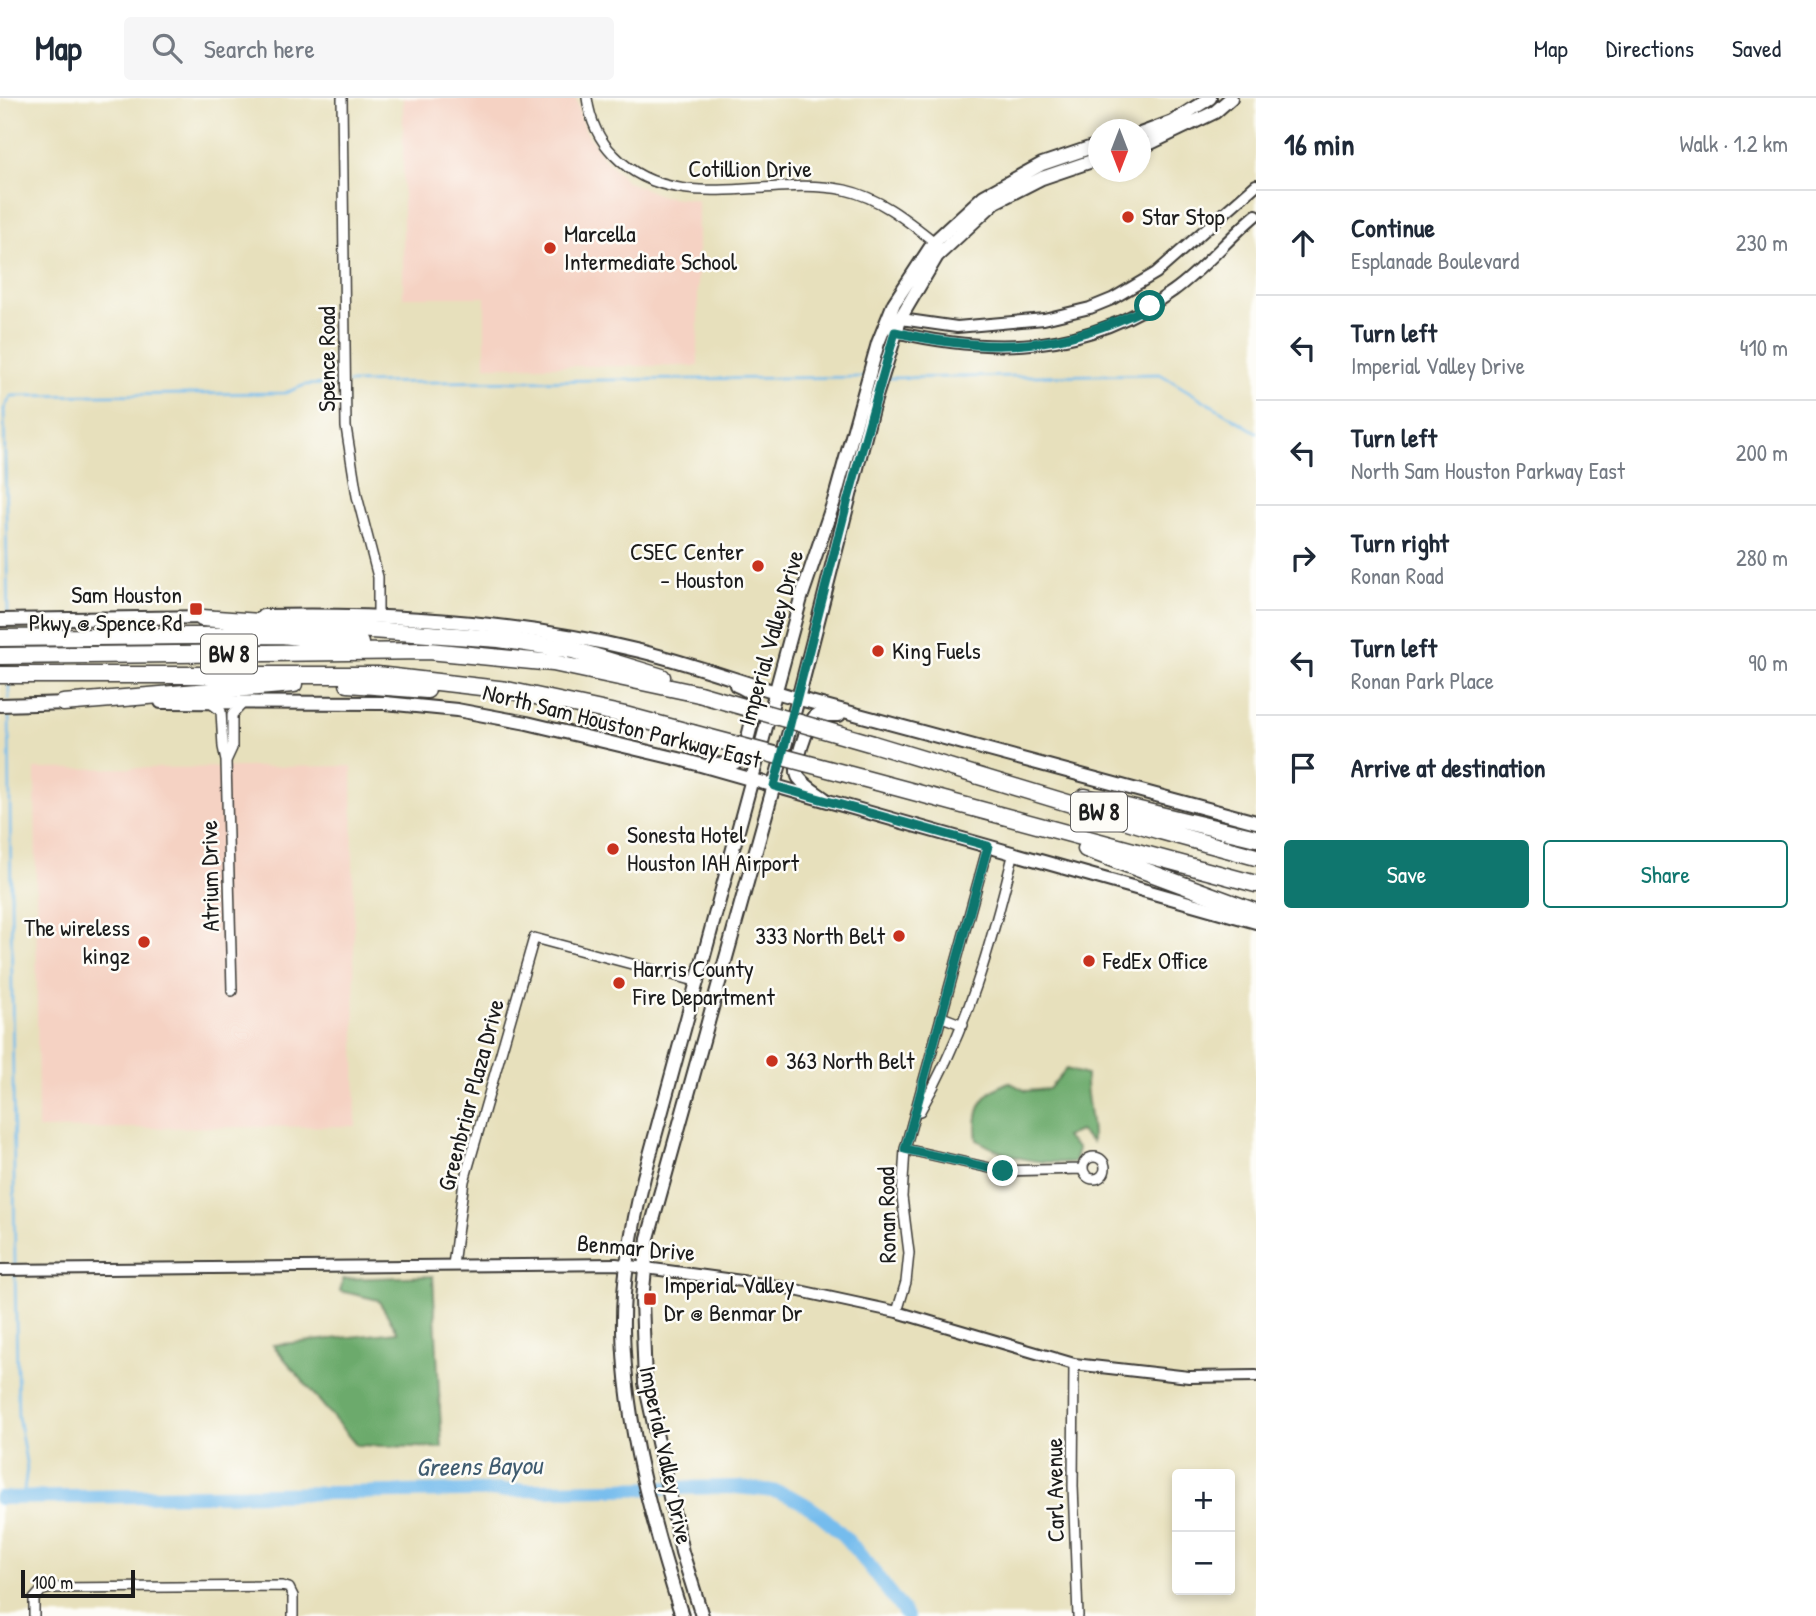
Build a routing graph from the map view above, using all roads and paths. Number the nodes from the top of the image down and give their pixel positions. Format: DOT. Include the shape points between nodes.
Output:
graph roads {
  1 [pos="342,98"];
  2 [pos="587,98"];
  3 [pos="1231,98"];
  4 [pos="1209,99"];
  5 [pos="1215,112"];
  6 [pos="1151,130"];
  7 [pos="1151,143"];
  8 [pos="1088,148"];
  9 [pos="1088,162"];
  10 [pos="1256,185"];
  11 [pos="988,200"];
  12 [pos="1256,215"];
  13 [pos="939,245"];
  14 [pos="1139,285"];
  15 [pos="1150,306"];
  16 [pos="901,317"];
  17 [pos="887,320"];
  18 [pos="895,332"];
  19 [pos="879,360"];
  20 [pos="870,393"];
  21 [pos="820,542"];
  22 [pos="837,548"];
  23 [pos="379,616"];
  24 [pos="202,618"];
  25 [pos="0,620"];
  26 [pos="0,638"];
  27 [pos="429,651"];
  28 [pos="0,656"];
  29 [pos="0,675"];
  30 [pos="722,676"];
  31 [pos="777,693"];
  32 [pos="699,694"];
  33 [pos="798,699"];
  34 [pos="208,701"];
  35 [pos="244,701"];
  36 [pos="567,701"];
  37 [pos="63,704"];
  38 [pos="0,705"];
  39 [pos="871,718"];
  40 [pos="683,760"];
  41 [pos="226,761"];
  42 [pos="943,764"];
  43 [pos="752,780"];
  44 [pos="774,786"];
  45 [pos="831,803"];
  46 [pos="1005,818"];
  47 [pos="1256,822"];
  48 [pos="1256,838"];
  49 [pos="988,846"];
  50 [pos="1014,852"];
  51 [pos="1256,857"];
  52 [pos="1256,884"];
  53 [pos="1256,912"];
  54 [pos="1256,922"];
  55 [pos="708,946"];
  56 [pos="726,951"];
  57 [pos="699,982"];
  58 [pos="232,991"];
  59 [pos="942,1017"];
  60 [pos="963,1025"];
  61 [pos="916,1118"];
  62 [pos="905,1149"];
  63 [pos="1082,1169"];
  64 [pos="453,1265"];
  65 [pos="627,1265"];
  66 [pos="645,1266"];
  67 [pos="0,1270"];
  68 [pos="897,1312"];
  69 [pos="1074,1364"];
  70 [pos="1256,1376"];
  71 [pos="647,1391"];
  72 [pos="629,1394"];
  73 [pos="34,1616"];
  74 [pos="293,1616"];
  75 [pos="682,1616"];
  76 [pos="702,1616"];
  77 [pos="1079,1616"];
  1 -- 23 [label="street, Spence Road" via="346,427 378,577"];
  2 -- 13 [label="street, Cotillion Drive" via="594,128 604,145 647,181 685,189 815,187 846,191 886,205"];
  3 -- 5 [label="main road"];
  4 -- 5 [label="main road"];
  4 -- 6 [label="main road"];
  5 -- 7 [label="main road"];
  8 -- 11 [label="main road, Imperial Valley Drive" via="1042,164"];
  9 -- 11 [label="main road, Imperial Valley Drive"];
  10 -- 14 [label="street" via="1189,247"];
  11 -- 13 [label="main road, Imperial Valley Drive"];
  12 -- 15 [label="street" via="1184,282"];
  13 -- 16 [label="main road, Imperial Valley Drive"];
  13 -- 17 [label="main road, Imperial Valley Drive" via="912,271"];
  14 -- 15 [label="street"];
  14 -- 16 [label="street" via="1090,308 1044,319 942,327"];
  15 -- 18 [label="street" via="1101,329 1031,345 977,347"];
  16 -- 17 [label="street"];
  16 -- 18 [label="main road, Imperial Valley Drive"];
  17 -- 18 [label="street"];
  17 -- 19 [label="main road, Imperial Valley Drive"];
  18 -- 19 [label="main road, Imperial Valley Drive"];
  19 -- 20 [label="main road, Imperial Valley Drive"];
  20 -- 21 [label="main road, Imperial Valley Drive"];
  20 -- 22 [label="main road, Imperial Valley Drive"];
  21 -- 22 [label="main road"];
  21 -- 31 [label="main road, Imperial Valley Drive"];
  22 -- 33 [label="main road, Imperial Valley Drive"];
  23 -- 24 [label="main road"];
  23 -- 30 [label="main road" via="570,636"];
  24 -- 25 [label="main road"];
  24 -- 32 [label="highway" via="499,639 573,650 648,671"];
  26 -- 27 [label="highway" via="281,635"];
  27 -- 28 [label="highway, North Sam Houston Parkway East / BW 8"];
  27 -- 32 [label="highway, North Sam Houston Parkway East / BW 8" via="553,663"];
  29 -- 36 [label="highway, North Sam Houston Parkway East / BW 8" via="377,675"];
  30 -- 31 [label="main road"];
  30 -- 40 [label="main road" via="753,699 741,758 724,765"];
  31 -- 33 [label="main road"];
  31 -- 43 [label="main road, Imperial Valley Drive"];
  32 -- 42 [label="highway, North Sam Houston Parkway East / BW 8, bridge"];
  33 -- 39 [label="main road"];
  33 -- 44 [label="main road, Imperial Valley Drive"];
  34 -- 35 [label="main road, North Sam Houston Parkway East"];
  34 -- 37 [label="main road, North Sam Houston Parkway East"];
  34 -- 41 [label="street, Atrium Drive" via="221,711"];
  35 -- 40 [label="main road, North Sam Houston Parkway East" via="385,703 457,710"];
  35 -- 41 [label="street, Atrium Drive" via="232,715 232,748"];
  36 -- 37 [label="highway" via="342,684 265,685"];
  36 -- 46 [label="highway, North Sam Houston Parkway East / BW 8, bridge"];
  37 -- 38 [label="main road, North Sam Houston Parkway East"];
  39 -- 45 [label="main road" via="825,714 809,722 796,771 799,779"];
  39 -- 47 [label="main road"];
  40 -- 43 [label="main road, North Sam Houston Parkway East"];
  41 -- 58 [label="street, Atrium Drive"];
  42 -- 48 [label="highway"];
  42 -- 51 [label="highway, North Sam Houston Parkway East / BW 8"];
  43 -- 44 [label="main road, North Sam Houston Parkway East"];
  43 -- 55 [label="main road, Imperial Valley Drive"];
  44 -- 45 [label="main road, North Sam Houston Parkway East"];
  44 -- 56 [label="main road, Imperial Valley Drive"];
  45 -- 49 [label="main road, North Sam Houston Parkway East"];
  46 -- 52 [label="highway, North Sam Houston Parkway East / BW 8"];
  46 -- 53 [label="highway"];
  49 -- 50 [label="main road, North Sam Houston Parkway East"];
  49 -- 59 [label="street, Ronan Road"];
  50 -- 54 [label="main road, North Sam Houston Parkway East"];
  50 -- 60 [label="street, Ronan Road"];
  55 -- 56 [label="main road"];
  55 -- 57 [label="main road, Imperial Valley Drive"];
  56 -- 66 [label="main road, Imperial Valley Drive" via="659,1193"];
  57 -- 64 [label="street, Greenbriar Plaza Drive" via="534,938 464,1181"];
  57 -- 65 [label="main road, Imperial Valley Drive" via="645,1177"];
  59 -- 60 [label="street"];
  59 -- 61 [label="street, Ronan Road"];
  60 -- 61 [label="street, Ronan Road"];
  61 -- 62 [label="street, Ronan Road"];
  62 -- 63 [label="street" via="1003,1171"];
  62 -- 68 [label="street, Ronan Road" via="902,1197 909,1253"];
  64 -- 65 [label="street, Benmar Drive"];
  64 -- 67 [label="street, Benmar Drive"];
  65 -- 66 [label="street, Benmar Drive"];
  65 -- 72 [label="main road, Imperial Valley Drive" via="623,1327"];
  66 -- 68 [label="street, Benmar Drive" via="772,1285"];
  66 -- 71 [label="main road, Imperial Valley Drive" via="642,1337"];
  68 -- 69 [label="street, Benmar Drive"];
  69 -- 70 [label="street, Benmar Drive" via="1189,1377"];
  69 -- 77 [label="street, Carl Avenue"];
  71 -- 72 [label="main road"];
  71 -- 76 [label="main road, Imperial Valley Drive"];
  72 -- 75 [label="main road, Imperial Valley Drive" via="654,1517"];
  73 -- 74 [label="street" via="34,1599 42,1590 53,1588 289,1588"];
}
